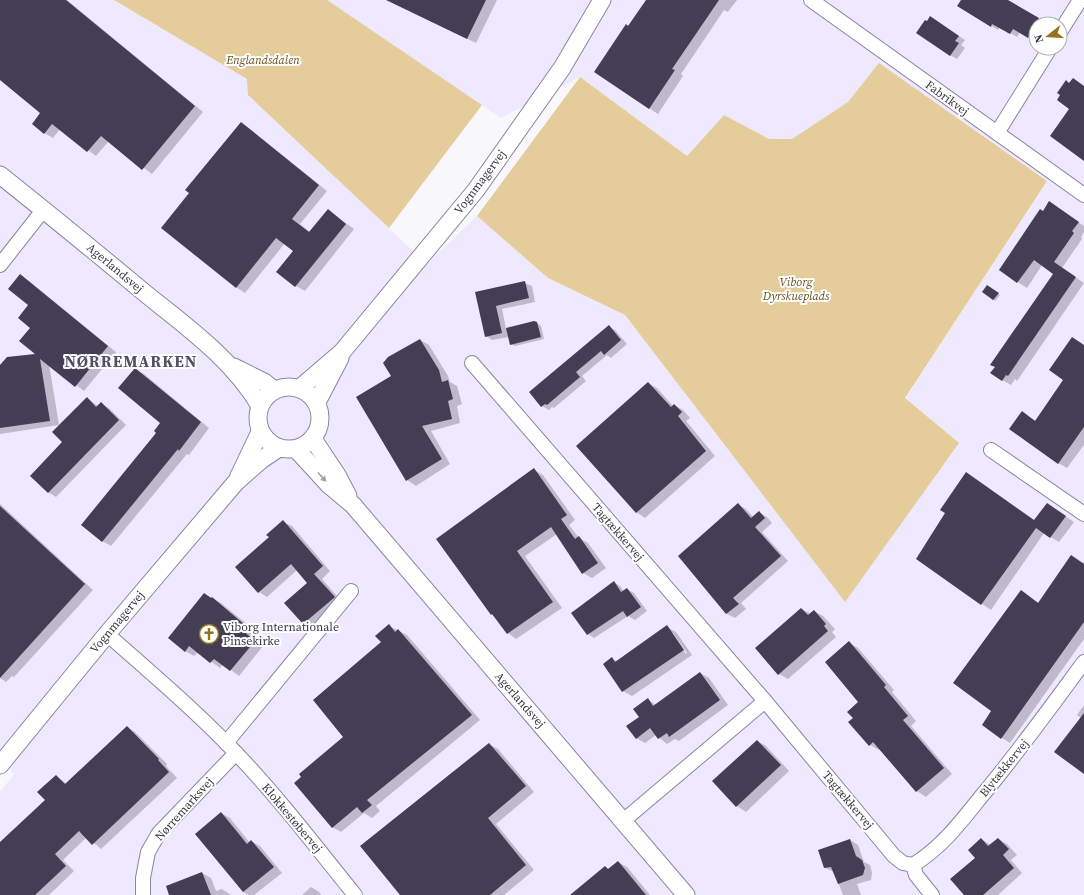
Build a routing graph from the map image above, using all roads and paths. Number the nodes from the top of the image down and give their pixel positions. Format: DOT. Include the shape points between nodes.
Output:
graph roads {
  1 [pos="602,0"];
  2 [pos="811,0"];
  3 [pos="1080,0"];
  4 [pos="1068,19"];
  5 [pos="1045,56"];
  6 [pos="997,133"];
  7 [pos="0,175"];
  8 [pos="1084,195"];
  9 [pos="44,209"];
  10 [pos="0,265"];
  11 [pos="342,352"];
  12 [pos="472,363"];
  13 [pos="229,364"];
  14 [pos="300,388"];
  15 [pos="274,390"];
  16 [pos="317,402"];
  17 [pos="260,406"];
  18 [pos="260,432"];
  19 [pos="313,439"];
  20 [pos="288,448"];
  21 [pos="991,450"];
  22 [pos="236,482"];
  23 [pos="353,505"];
  24 [pos="1084,514"];
  25 [pos="351,591"];
  26 [pos="107,634"];
  27 [pos="1084,662"];
  28 [pos="765,700"];
  29 [pos="226,743"];
  30 [pos="236,753"];
  31 [pos="0,765"];
  32 [pos="623,821"];
  33 [pos="913,865"];
  34 [pos="143,895"];
  35 [pos="355,895"];
  36 [pos="686,895"];
  37 [pos="932,895"];
  1 -- 11 [label="street, Vognmagervej" via="562,68 476,190"];
  2 -- 6 [label="street, Fabrikvej"];
  3 -- 4 [label="street"];
  5 -- 6 [label="street"];
  6 -- 8 [label="street, Fabrikvej"];
  7 -- 9 [label="street, Agerlandsvej"];
  9 -- 10 [label="street"];
  9 -- 13 [label="street, Agerlandsvej"];
  11 -- 14 [label="street, Vognmagervej"];
  11 -- 16 [label="street, Vognmagervej"];
  12 -- 28 [label="street, Tagtækkervej"];
  13 -- 15 [label="street, Agerlandsvej"];
  13 -- 17 [label="street, Agerlandsvej"];
  14 -- 15 [label="street" via="285,386"];
  14 -- 16 [label="street"];
  15 -- 17 [label="street"];
  16 -- 19 [label="street" via="321,420"];
  17 -- 18 [label="street"];
  18 -- 20 [label="street" via="265,439"];
  18 -- 22 [label="street, Vognmagervej"];
  19 -- 20 [label="street" via="305,445"];
  19 -- 23 [label="street, Agerlandsvej"];
  20 -- 22 [label="street, Vognmagervej" via="261,460"];
  20 -- 23 [label="street, Agerlandsvej, one-way"];
  21 -- 24 [label="street"];
  22 -- 26 [label="street, Vognmagervej"];
  23 -- 32 [label="street, Agerlandsvej"];
  25 -- 29 [label="street"];
  26 -- 29 [label="street, Klokkestøbervej"];
  26 -- 31 [label="street, Vognmagervej"];
  27 -- 33 [label="street, Blytækkervej" via="1020,751 945,840"];
  28 -- 32 [label="street"];
  28 -- 33 [label="street, Tagtækkervej" via="894,856 903,863"];
  29 -- 30 [label="street, Klokkestøbervej"];
  30 -- 34 [label="street, Nørremarksvej" via="159,833 148,852"];
  30 -- 35 [label="street, Klokkestøbervej" via="274,795"];
  32 -- 36 [label="street, Agerlandsvej"];
  33 -- 37 [label="street" via="916,875"];
}
